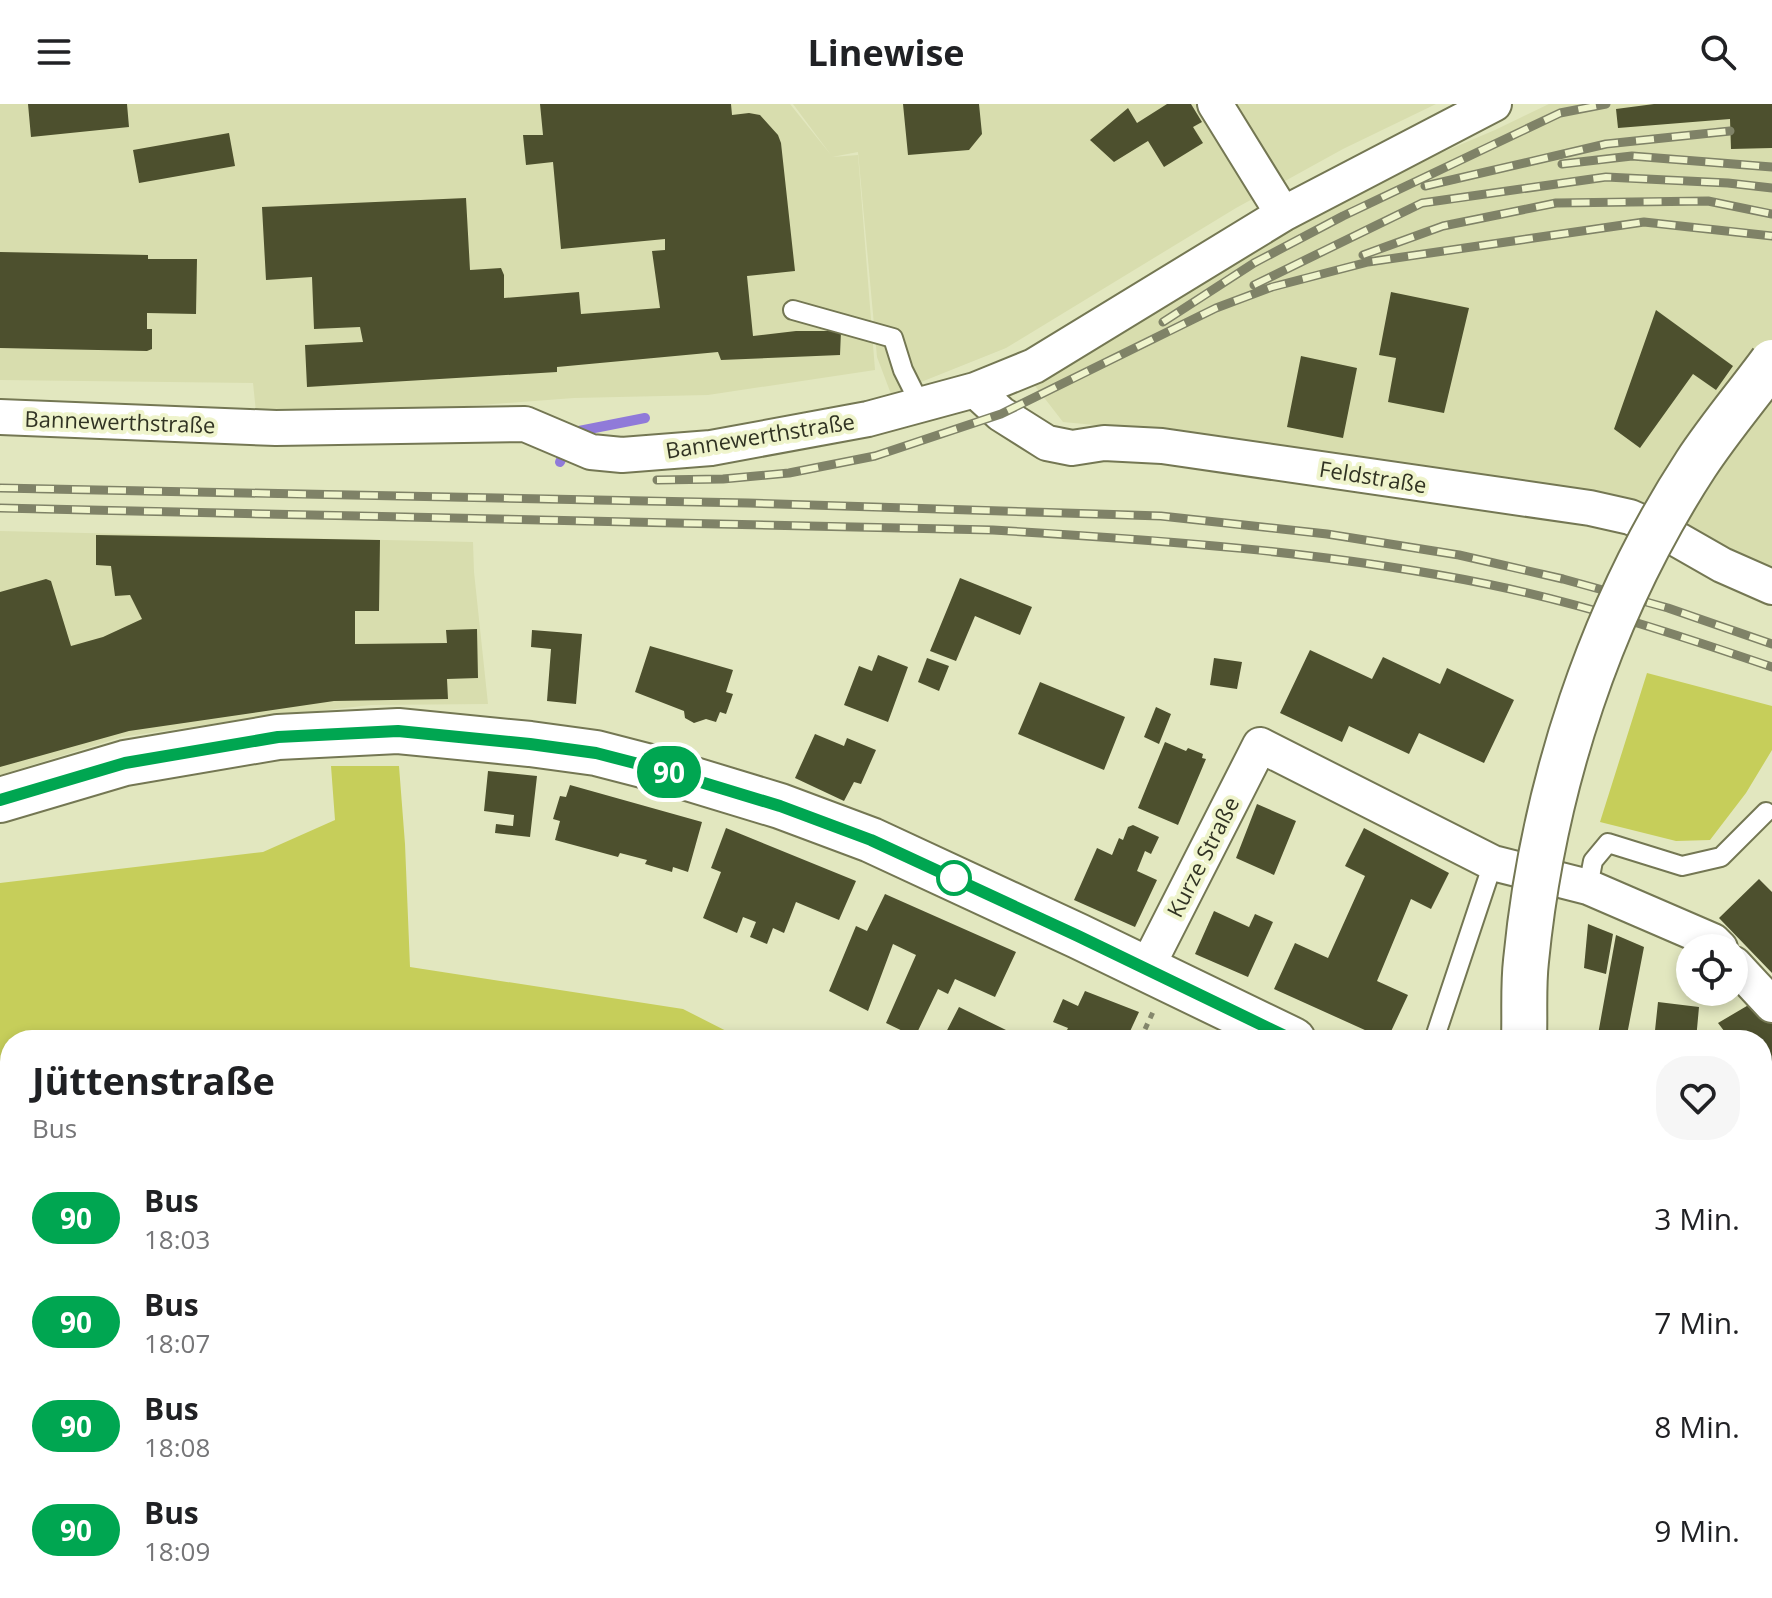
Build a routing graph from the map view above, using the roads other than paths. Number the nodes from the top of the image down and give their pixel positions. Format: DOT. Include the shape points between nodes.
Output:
graph roads {
  1 [pos="1215,104"];
  2 [pos="1494,104"];
  3 [pos="1283,214"];
  4 [pos="793,310"];
  5 [pos="1772,362"];
  6 [pos="975,390"];
  7 [pos="920,404"];
  8 [pos="0,417"];
  9 [pos="1772,587"];
  10 [pos="0,800"];
  11 [pos="1766,812"];
  12 [pos="1493,863"];
  13 [pos="1588,887"];
  14 [pos="1697,934"];
  15 [pos="1146,969"];
  16 [pos="1748,979"];
  17 [pos="1772,1005"];
  18 [pos="1272,1030"];
  19 [pos="1437,1030"];
  20 [pos="1524,1030"];
  1 -- 3 [label="street"];
  2 -- 3 [label="street, Bannewerthstraße"];
  3 -- 6 [label="street, Bannewerthstraße" via="1034,366"];
  4 -- 7 [label="lane" via="893,338"];
  5 -- 20 [label="main road, bridge" via="1696,464 1641,560 1598,654 1544,836 1525,963"];
  6 -- 7 [label="street, Bannewerthstraße"];
  6 -- 9 [label="street, Feldstraße" via="1047,443 1072,448 1104,443 1162,446 1604,511 1630,517"];
  7 -- 8 [label="street, Bannewerthstraße" via="711,448 622,455 591,452 525,424 276,428"];
  10 -- 15 [label="main road" via="125,763 278,737 398,731 583,751 658,769 871,840"];
  11 -- 13 [label="lane" via="1721,857 1682,866 1608,843 1593,861"];
  12 -- 13 [label="street"];
  12 -- 15 [label="street, Kurze Straße" via="1260,745"];
  12 -- 19 [label="lane"];
  13 -- 14 [label="street"];
  15 -- 18 [label="main road"];
  16 -- 17 [label="street"];
}
